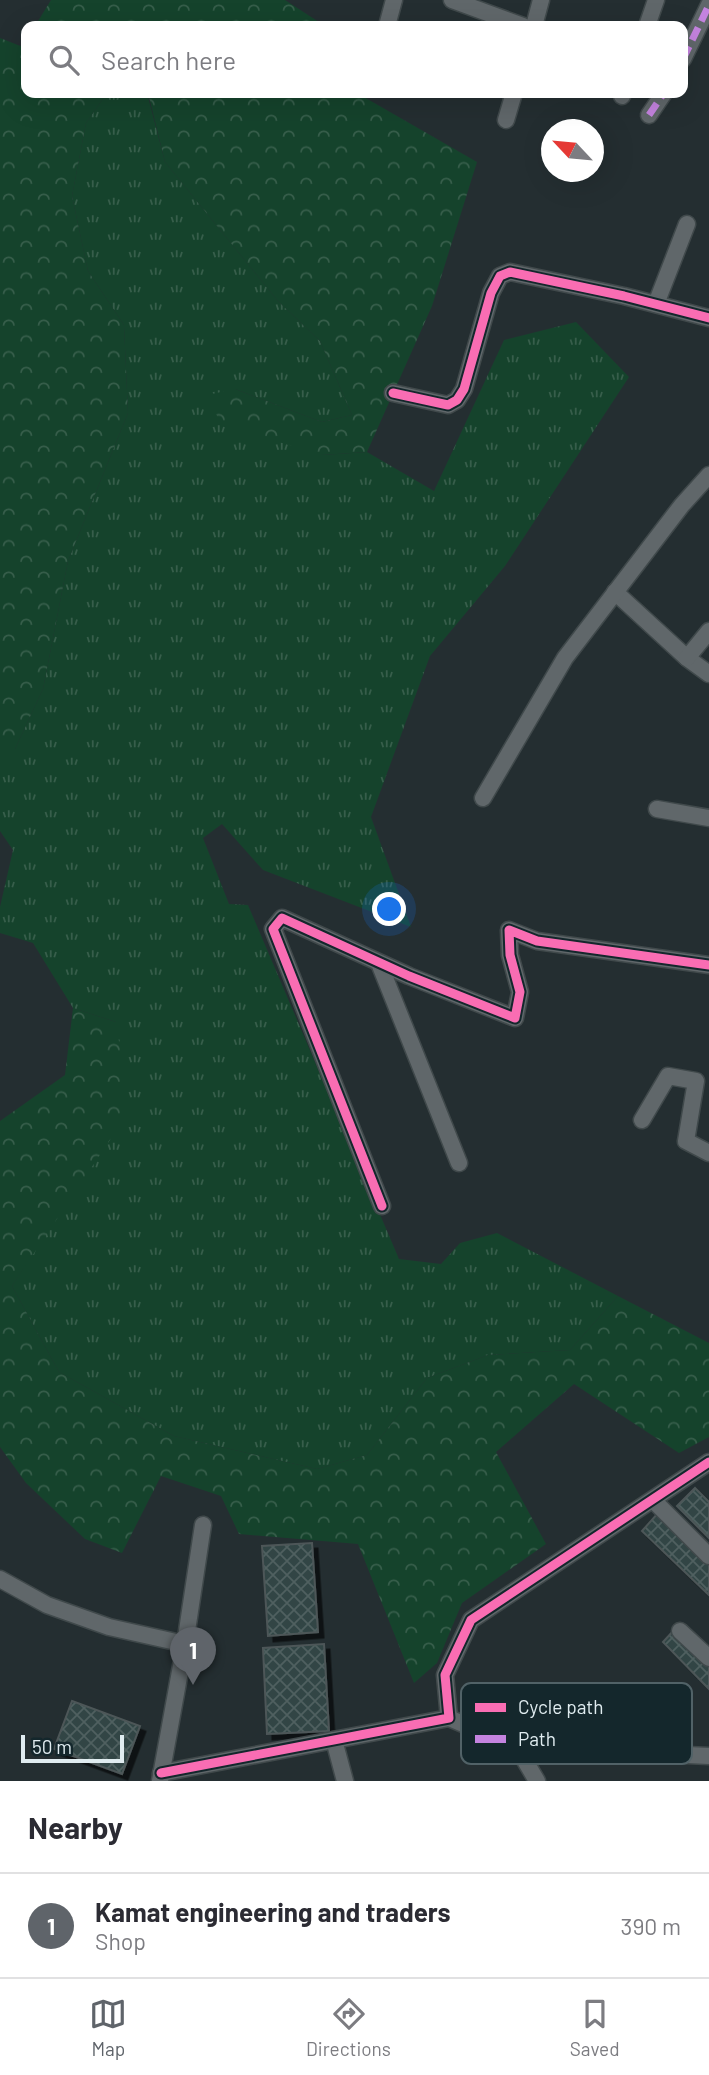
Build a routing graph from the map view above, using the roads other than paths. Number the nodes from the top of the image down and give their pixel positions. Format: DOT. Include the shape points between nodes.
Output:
graph roads {
  1 [pos="394,0"];
  2 [pos="452,0"];
  3 [pos="541,0"];
  4 [pos="656,0"];
  5 [pos="709,5"];
  6 [pos="388,21"];
  7 [pos="509,21"];
  8 [pos="535,21"];
  9 [pos="649,21"];
  10 [pos="688,49"];
  11 [pos="513,98"];
  12 [pos="661,98"];
  13 [pos="649,115"];
  14 [pos="506,120"];
  15 [pos="687,224"];
  16 [pos="656,304"];
  17 [pos="709,318"];
  18 [pos="393,393"];
  19 [pos="709,475"];
  20 [pos="615,592"];
  21 [pos="709,631"];
  22 [pos="687,658"];
  23 [pos="709,674"];
  24 [pos="483,798"];
  25 [pos="657,809"];
  26 [pos="709,818"];
  27 [pos="379,963"];
  28 [pos="709,965"];
  29 [pos="642,1119"];
  30 [pos="709,1153"];
  31 [pos="459,1163"];
  32 [pos="382,1206"];
  33 [pos="709,1462"];
  34 [pos="653,1500"];
  35 [pos="204,1525"];
  36 [pos="709,1556"];
  37 [pos="0,1579"];
  38 [pos="680,1631"];
  39 [pos="185,1644"];
  40 [pos="709,1658"];
  41 [pos="449,1718"];
  42 [pos="461,1723"];
  43 [pos="334,1740"];
  44 [pos="527,1764"];
  45 [pos="161,1777"];
  46 [pos="345,1781"];
  47 [pos="537,1781"];
  1 -- 6 [label="street"];
  2 -- 7 [label="street"];
  3 -- 8 [label="street"];
  4 -- 9 [label="street"];
  5 -- 10 [label="street"];
  11 -- 14 [label="street"];
  12 -- 13 [label="street"];
  15 -- 16 [label="street"];
  16 -- 17 [label="street"];
  16 -- 18 [label="street" via="510,272 500,276 491,293 457,400 448,405"];
  19 -- 20 [label="street"];
  20 -- 22 [label="street"];
  20 -- 24 [label="street" via="565,658"];
  21 -- 22 [label="street"];
  22 -- 23 [label="street"];
  25 -- 26 [label="street"];
  27 -- 28 [label="street" via="515,1018 520,992 509,930 537,941"];
  27 -- 31 [label="street"];
  27 -- 32 [label="street" via="282,918 273,929"];
  29 -- 30 [label="street" via="668,1076 696,1081 686,1141"];
  33 -- 34 [label="street"];
  34 -- 36 [label="street"];
  34 -- 41 [label="street" via="471,1620 445,1675"];
  35 -- 39 [label="street"];
  37 -- 39 [label="street" via="47,1605 109,1627"];
  38 -- 40 [label="street"];
  39 -- 45 [label="street"];
  41 -- 42 [label="street"];
  41 -- 43 [label="street"];
  43 -- 45 [label="street"];
  43 -- 46 [label="street"];
  44 -- 47 [label="street"];
}
